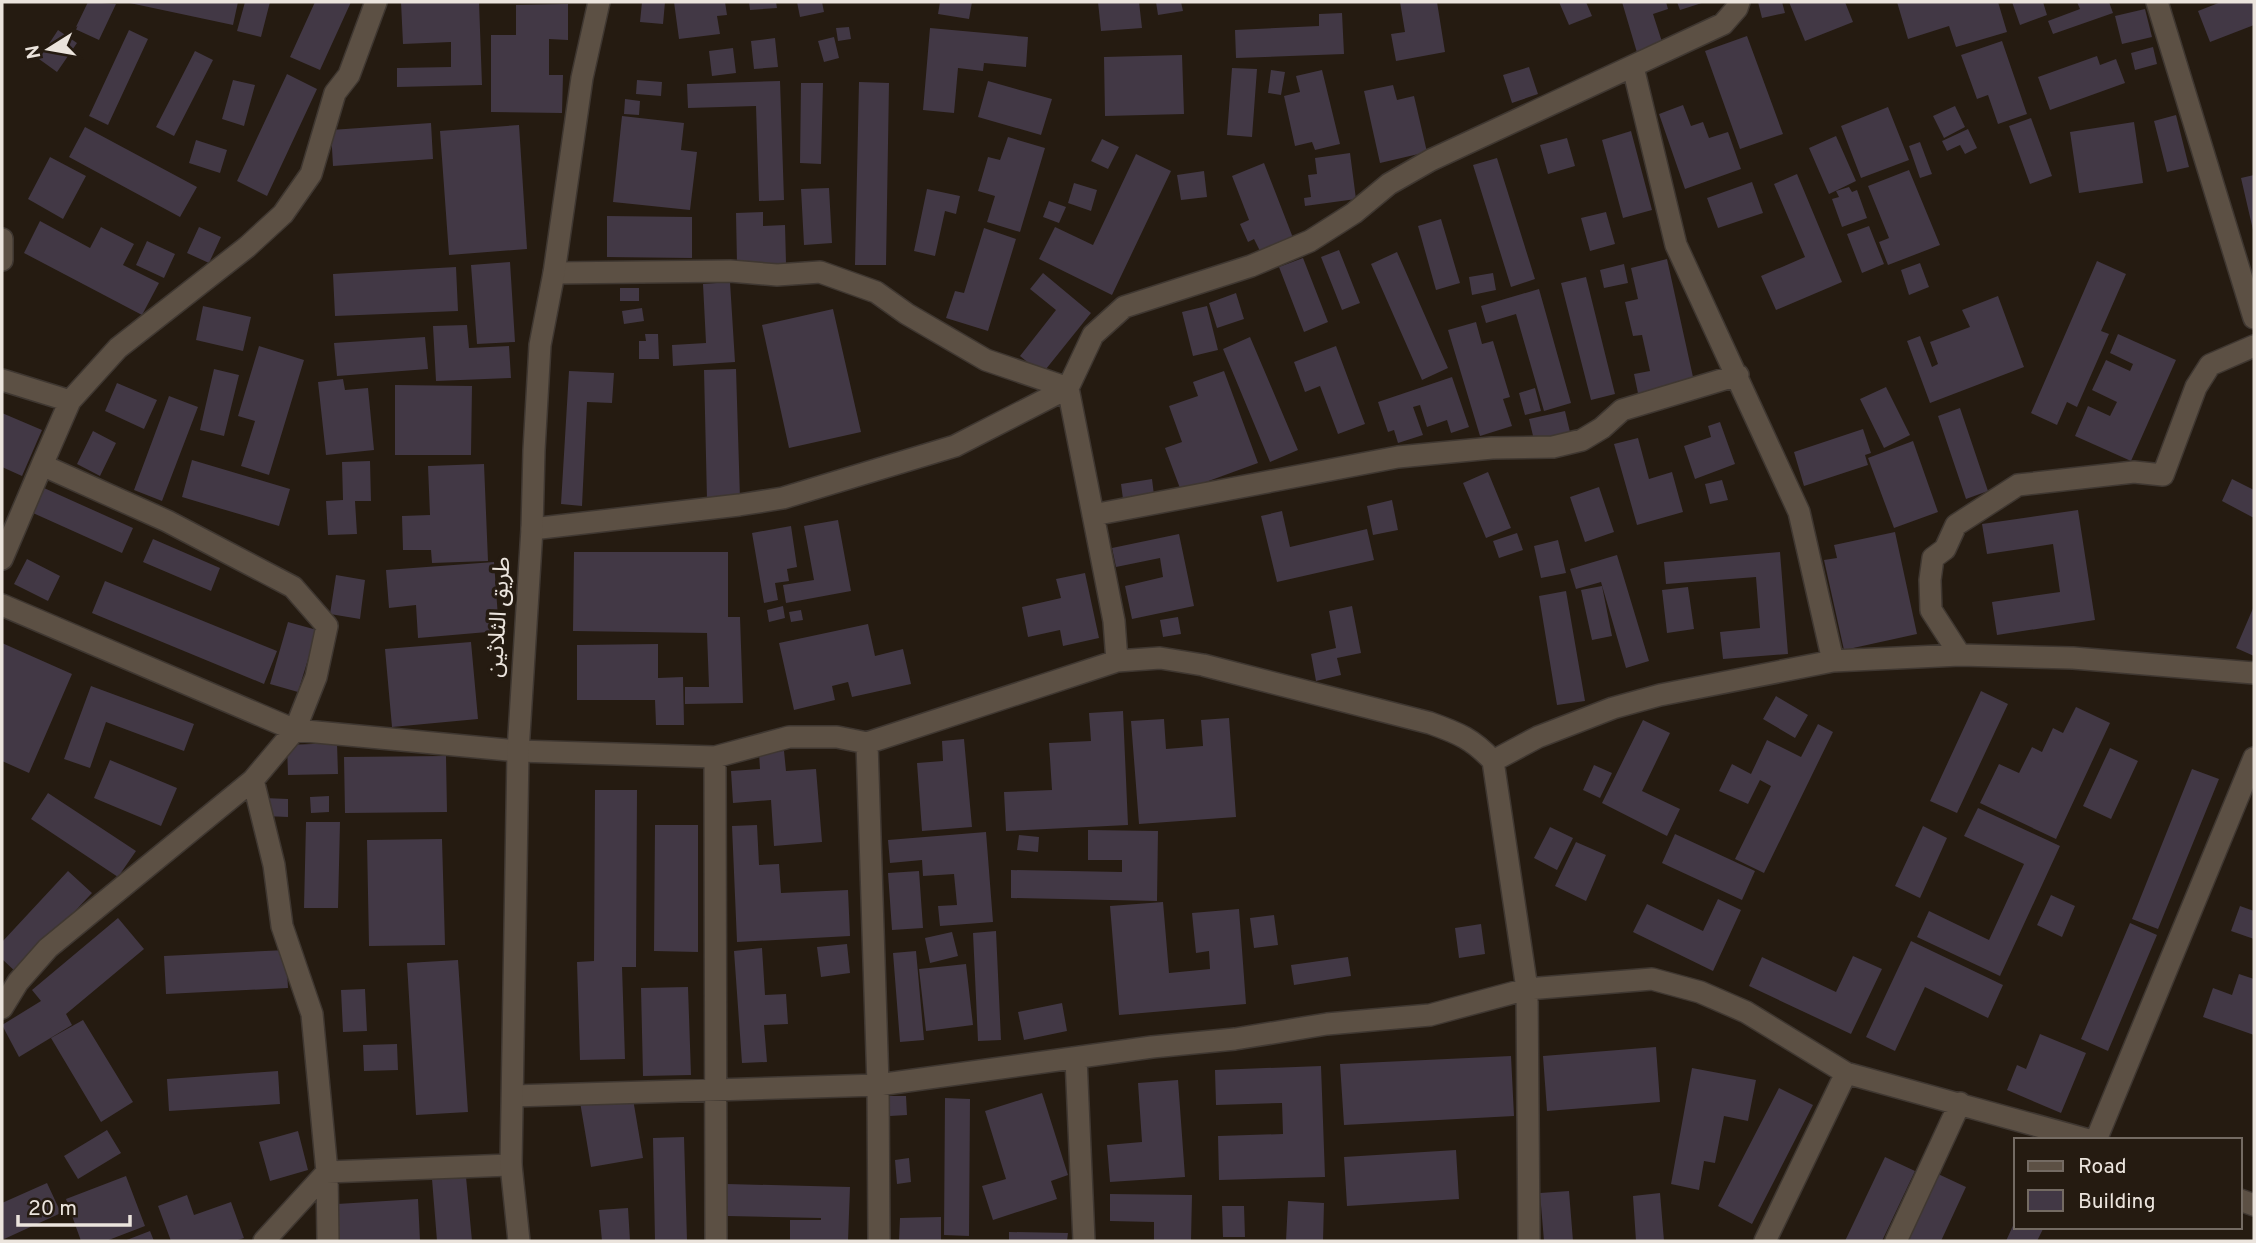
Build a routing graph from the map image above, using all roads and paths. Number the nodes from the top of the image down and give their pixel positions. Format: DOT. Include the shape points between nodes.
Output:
graph roads {
  1 [pos="376,2"];
  2 [pos="599,2"];
  3 [pos="1739,2"];
  4 [pos="2157,2"];
  5 [pos="1633,66"];
  6 [pos="2,239"];
  7 [pos="2,260"];
  8 [pos="554,273"];
  9 [pos="2254,318"];
  10 [pos="2254,345"];
  11 [pos="1738,375"];
  12 [pos="2,380"];
  13 [pos="1068,388"];
  14 [pos="70,401"];
  15 [pos="42,465"];
  16 [pos="1093,515"];
  17 [pos="532,529"];
  18 [pos="2,559"];
  19 [pos="2,605"];
  20 [pos="1960,655"];
  21 [pos="1117,661"];
  22 [pos="1833,661"];
  23 [pos="2254,673"];
  24 [pos="295,730"];
  25 [pos="867,743"];
  26 [pos="518,751"];
  27 [pos="715,757"];
  28 [pos="2254,758"];
  29 [pos="1493,761"];
  30 [pos="253,780"];
  31 [pos="1527,989"];
  32 [pos="2,1008"];
  33 [pos="1076,1058"];
  34 [pos="1846,1073"];
  35 [pos="877,1085"];
  36 [pos="717,1090"];
  37 [pos="513,1096"];
  38 [pos="1960,1103"];
  39 [pos="2082,1138"];
  40 [pos="2097,1138"];
  41 [pos="511,1165"];
  42 [pos="327,1172"];
  43 [pos="264,1241"];
  44 [pos="328,1241"];
  45 [pos="519,1241"];
  46 [pos="716,1241"];
  47 [pos="879,1241"];
  48 [pos="1084,1241"];
  49 [pos="1529,1241"];
  50 [pos="1765,1241"];
  51 [pos="1896,1241"];
  1 -- 14 [label="street" via="349,75 335,93 311,174 283,214 118,348"];
  2 -- 8 [label="street, طريق الثلاثين" via="582,78"];
  3 -- 5 [label="street" via="1723,24"];
  4 -- 9 [label="street"];
  5 -- 11 [label="street" via="1676,245"];
  5 -- 13 [label="street" via="1431,160 1310,241 1251,266 1124,307 1093,335"];
  6 -- 7 [label="street"];
  8 -- 13 [label="street" via="821,272 876,292 986,360"];
  8 -- 17 [label="street, طريق الثلاثين" via="540,345"];
  10 -- 20 [label="street" via="2210,365 2196,387 2163,475 2134,472 2018,485 1956,525 1945,549 1933,558 1930,580 1931,610"];
  11 -- 16 [label="street" via="1622,410 1582,440 1553,447 1398,457"];
  11 -- 22 [label="street" via="1799,512"];
  12 -- 14 [label="street"];
  13 -- 16 [label="street"];
  13 -- 17 [label="street" via="955,446 783,498"];
  14 -- 15 [label="street"];
  15 -- 18 [label="street"];
  15 -- 24 [label="street" via="167,521 293,587 327,626 316,677"];
  16 -- 21 [label="street" via="1114,621"];
  17 -- 26 [label="street, طريق الثلاثين"];
  19 -- 24 [label="street"];
  20 -- 22 [label="street"];
  20 -- 23 [label="street" via="2073,658"];
  21 -- 25 [label="street"];
  21 -- 29 [label="street" via="1160,658 1203,664 1430,723 1462,734"];
  22 -- 29 [label="street" via="1613,708 1538,737"];
  24 -- 26 [label="street"];
  24 -- 30 [label="street"];
  25 -- 27 [label="street" via="837,737 789,737"];
  25 -- 35 [label="street"];
  26 -- 27 [label="street"];
  26 -- 37 [label="street, طريق الثلاثين"];
  27 -- 36 [label="street"];
  28 -- 40 [label="street"];
  29 -- 31 [label="street"];
  30 -- 32 [label="street" via="48,948"];
  30 -- 42 [label="street" via="274,865 282,926 312,1014"];
  31 -- 33 [label="street" via="1430,1015"];
  31 -- 34 [label="street" via="1653,979 1700,992 1745,1012"];
  31 -- 49 [label="street"];
  33 -- 35 [label="street"];
  33 -- 48 [label="street"];
  34 -- 38 [label="street"];
  34 -- 50 [label="street"];
  35 -- 36 [label="street"];
  35 -- 47 [label="street"];
  36 -- 37 [label="street"];
  36 -- 46 [label="street"];
  37 -- 41 [label="street, طريق الثلاثين"];
  38 -- 39 [label="street"];
  38 -- 51 [label="street"];
  41 -- 42 [label="street"];
  41 -- 45 [label="street, طريق الثلاثين"];
  42 -- 43 [label="street"];
  42 -- 44 [label="street"];
}
